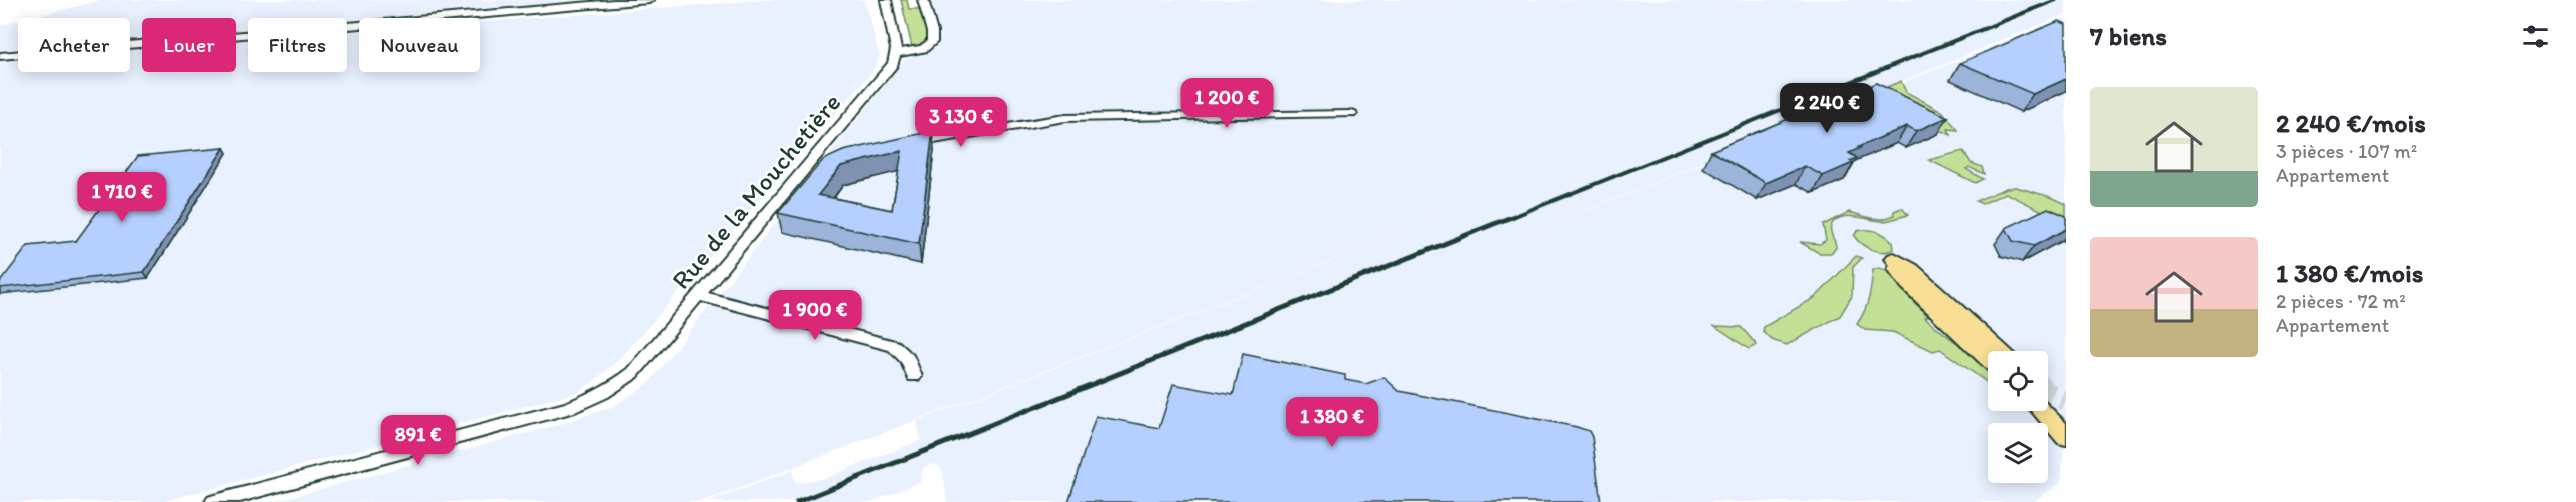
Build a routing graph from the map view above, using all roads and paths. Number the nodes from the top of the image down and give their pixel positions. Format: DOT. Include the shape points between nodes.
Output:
graph roads {
  1 [pos="648,0"];
  2 [pos="886,0"];
  3 [pos="923,0"];
  4 [pos="897,53"];
  5 [pos="0,56"];
  6 [pos="1351,114"];
  7 [pos="901,145"];
  8 [pos="1895,265"];
  9 [pos="700,296"];
  10 [pos="1989,351"];
  11 [pos="2002,351"];
  12 [pos="1988,359"];
  13 [pos="914,376"];
  14 [pos="2048,404"];
  15 [pos="2042,411"];
  16 [pos="2066,420"];
  17 [pos="2066,437"];
  18 [pos="214,502"];
  1 -- 5 [label="street"];
  2 -- 4 [label="street"];
  3 -- 4 [label="street" via="932,42 923,49"];
  4 -- 9 [label="street, Rue de la Mouchetière" via="890,69 827,151"];
  6 -- 7 [label="street" via="1065,118"];
  8 -- 10 [label="main road"];
  8 -- 11 [label="main road" via="1911,269"];
  8 -- 12 [label="main road" via="1910,285"];
  9 -- 13 [label="street" via="894,345 908,359"];
  9 -- 18 [label="street, Rue de la Mouchetière" via="633,373 607,392 569,408"];
  14 -- 16 [label="main road"];
  15 -- 17 [label="main road"];
}
